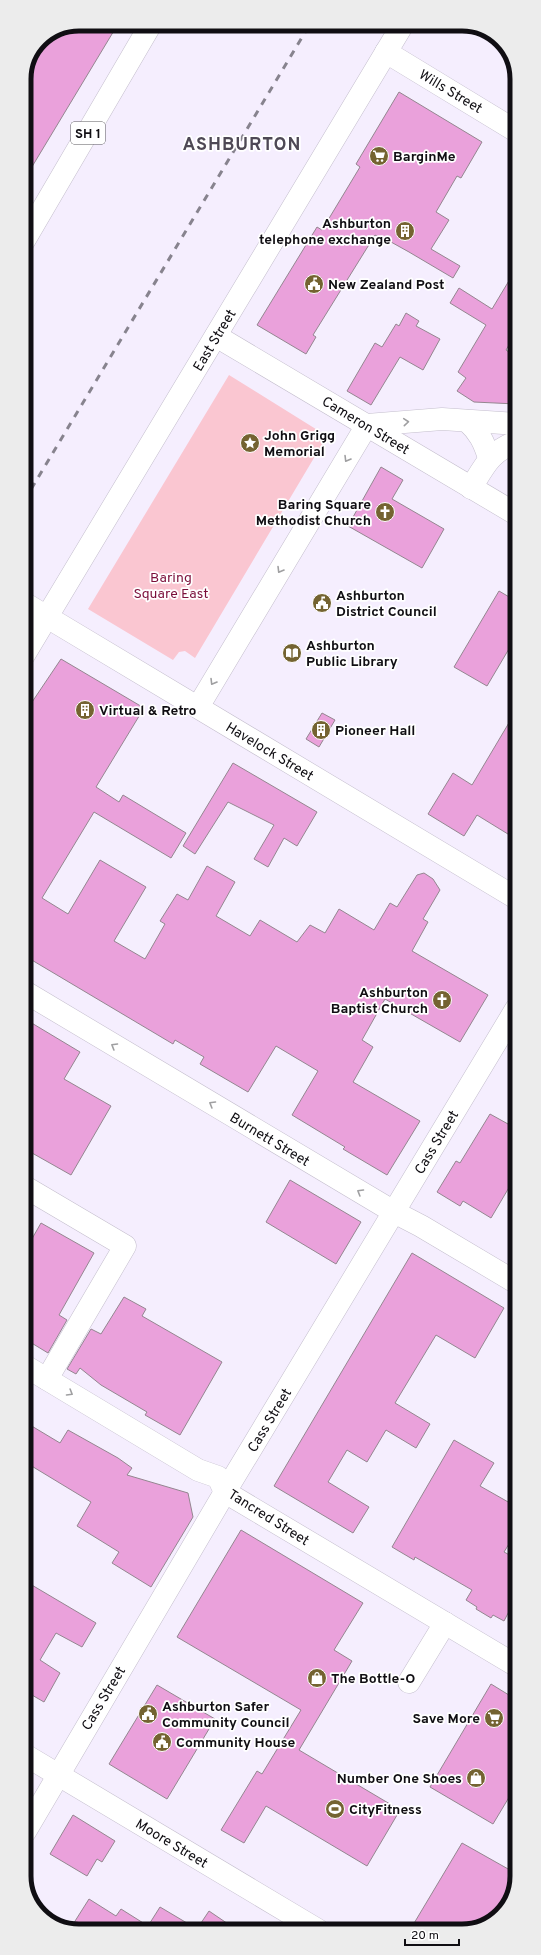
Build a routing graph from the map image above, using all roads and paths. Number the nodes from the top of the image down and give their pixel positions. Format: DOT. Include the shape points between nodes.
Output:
graph roads {
  1 [pos="147,31"];
  2 [pos="398,31"];
  3 [pos="386,52"];
  4 [pos="510,126"];
  5 [pos="31,224"];
  6 [pos="216,336"];
  7 [pos="468,421"];
  8 [pos="510,424"];
  9 [pos="367,426"];
  10 [pos="510,444"];
  11 [pos="489,458"];
  12 [pos="471,488"];
  13 [pos="510,511"];
  14 [pos="31,608"];
  15 [pos="47,618"];
  16 [pos="31,644"];
  17 [pos="198,707"];
  18 [pos="510,894"];
  19 [pos="31,996"];
  20 [pos="510,1019"];
  21 [pos="31,1191"];
  22 [pos="394,1212"];
  23 [pos="510,1279"];
  24 [pos="31,1370"];
  25 [pos="47,1379"];
  26 [pos="225,1492"];
  27 [pos="445,1623"];
  28 [pos="510,1662"];
  29 [pos="409,1682"];
  30 [pos="31,1759"];
  31 [pos="58,1775"];
  32 [pos="31,1822"];
  33 [pos="308,1924"];
  1 -- 5 [label="main road, SH 1"];
  2 -- 3 [label="main road, East Street"];
  3 -- 4 [label="main road, Wills Street"];
  3 -- 6 [label="main road, East Street"];
  6 -- 9 [label="main road, Cameron Street"];
  6 -- 15 [label="main road, East Street"];
  7 -- 8 [label="main road"];
  9 -- 7 [label="main road, one-way" via="442,419"];
  7 -- 11 [label="main road" via="484,441"];
  9 -- 12 [label="main road, Cameron Street"];
  9 -- 17 [label="main road, one-way"];
  10 -- 11 [label="main road"];
  11 -- 12 [label="main road"];
  12 -- 13 [label="main road, Cameron Street"];
  14 -- 15 [label="main road, Havelock Street"];
  15 -- 16 [label="main road, East Street"];
  15 -- 17 [label="main road, Havelock Street"];
  17 -- 18 [label="main road, Havelock Street"];
  22 -- 19 [label="main road, Burnett Street, one-way"];
  20 -- 22 [label="main road, Cass Street"];
  21 -- 25 [label="main road" via="126,1246"];
  22 -- 23 [label="main road, Burnett Street"];
  22 -- 26 [label="main road, Cass Street"];
  24 -- 25 [label="main road, Tancred Street"];
  25 -- 26 [label="main road, Tancred Street, one-way" via="198,1470 218,1477"];
  26 -- 27 [label="main road, Tancred Street"];
  26 -- 31 [label="main road, Cass Street"];
  27 -- 28 [label="main road, Tancred Street"];
  27 -- 29 [label="main road"];
  30 -- 31 [label="main road, Moore Street"];
  31 -- 32 [label="main road, Cass Street"];
  31 -- 33 [label="main road, Moore Street"];
}
